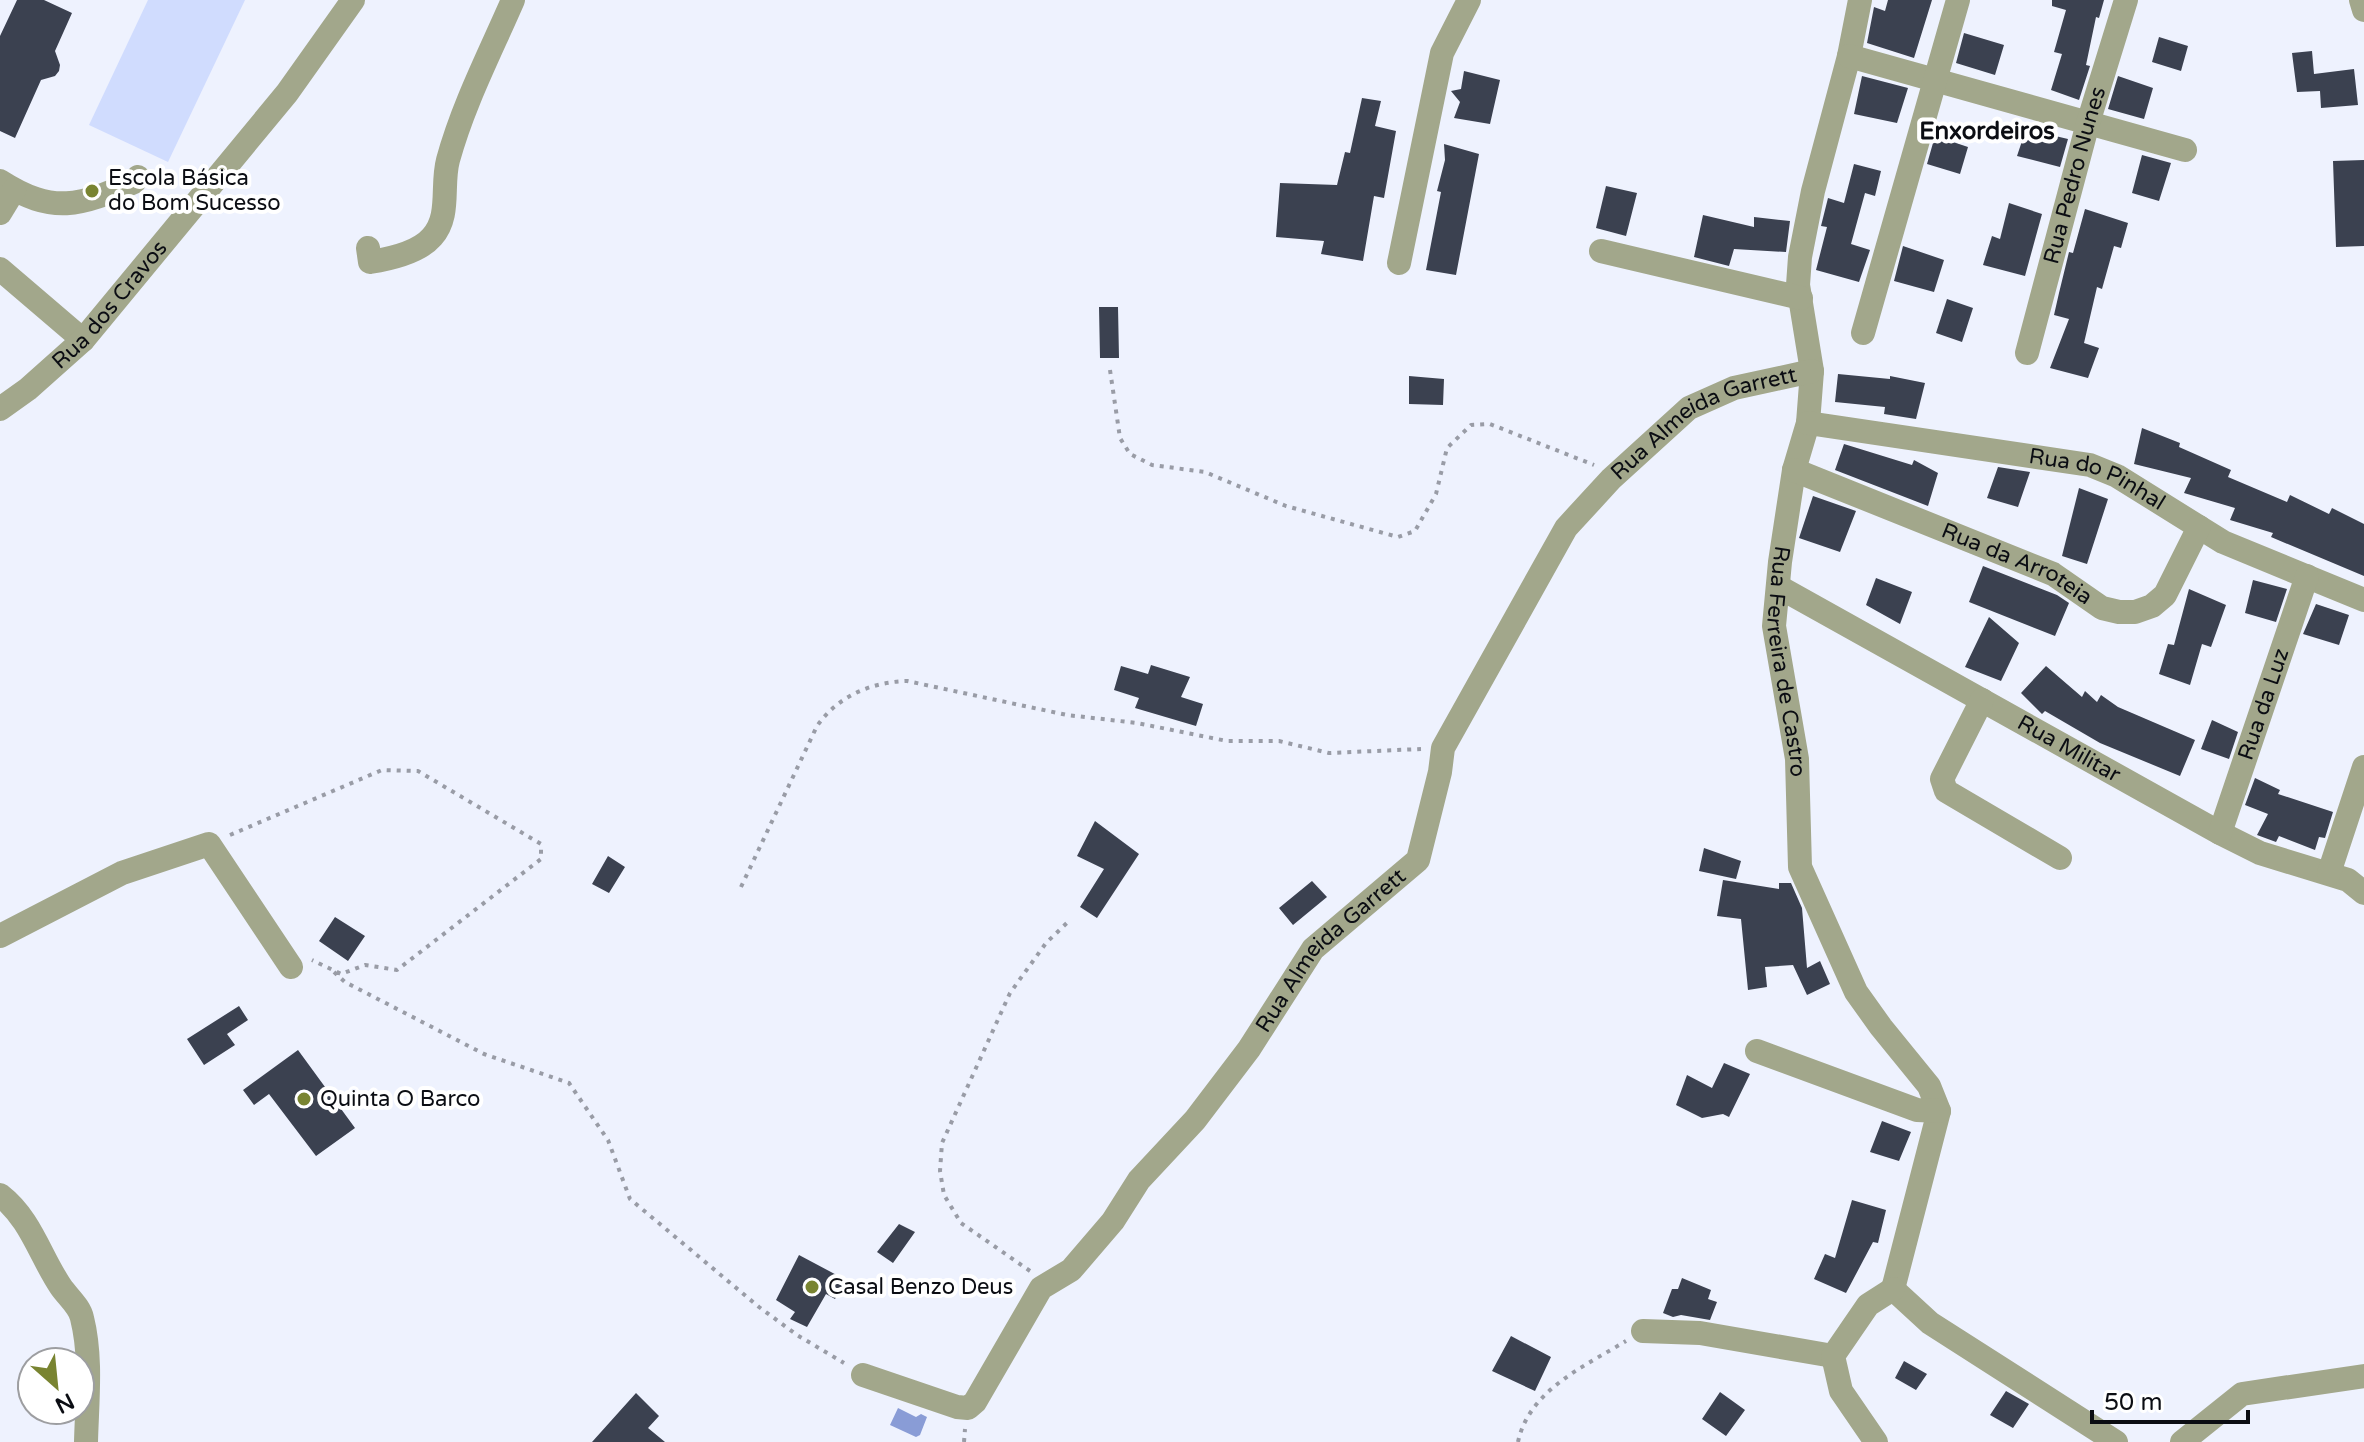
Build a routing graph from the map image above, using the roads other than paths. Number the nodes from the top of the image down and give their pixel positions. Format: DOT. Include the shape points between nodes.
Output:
graph roads {
  1 [pos="353,0"];
  2 [pos="513,0"];
  3 [pos="1469,0"];
  4 [pos="1860,0"];
  5 [pos="1958,0"];
  6 [pos="2126,0"];
  7 [pos="2361,0"];
  8 [pos="2364,10"];
  9 [pos="1849,56"];
  10 [pos="1934,79"];
  11 [pos="2088,123"];
  12 [pos="2185,150"];
  13 [pos="138,177"];
  14 [pos="7,185"];
  15 [pos="0,213"];
  16 [pos="368,248"];
  17 [pos="1601,251"];
  18 [pos="1399,263"];
  19 [pos="0,269"];
  20 [pos="1801,298"];
  21 [pos="1863,333"];
  22 [pos="83,340"];
  23 [pos="2027,353"];
  24 [pos="1812,371"];
  25 [pos="0,409"];
  26 [pos="1808,423"];
  27 [pos="1794,470"];
  28 [pos="2199,527"];
  29 [pos="2307,576"];
  30 [pos="1779,587"];
  31 [pos="2364,600"];
  32 [pos="1982,700"];
  33 [pos="2364,767"];
  34 [pos="2220,833"];
  35 [pos="2060,858"];
  36 [pos="2329,873"];
  37 [pos="2364,893"];
  38 [pos="0,936"];
  39 [pos="291,967"];
  40 [pos="1757,1051"];
  41 [pos="1939,1111"];
  42 [pos="0,1195"];
  43 [pos="1893,1289"];
  44 [pos="1643,1331"];
  45 [pos="1833,1356"];
  46 [pos="863,1375"];
  47 [pos="2364,1376"];
  48 [pos="86,1442"];
  49 [pos="1876,1442"];
  50 [pos="2116,1442"];
  51 [pos="2182,1442"];
  1 -- 22 [label="street, Rua dos Cravos" via="287,93"];
  2 -- 16 [label="street" via="454,136 444,176 444,215 431,239 397,258 370,262"];
  3 -- 18 [label="street" via="1442,53"];
  4 -- 9 [label="street, Rua Ferreira de Castro"];
  5 -- 10 [label="street"];
  6 -- 11 [label="street, Rua Pedro Nunes"];
  7 -- 8 [label="street"];
  9 -- 10 [label="street"];
  9 -- 20 [label="street, Rua Ferreira de Castro" via="1805,226"];
  10 -- 11 [label="street"];
  10 -- 21 [label="street"];
  11 -- 12 [label="street"];
  11 -- 23 [label="street, Rua Pedro Nunes"];
  13 -- 14 [label="street" via="95,199 51,205"];
  14 -- 15 [label="street"];
  17 -- 20 [label="street"];
  19 -- 22 [label="street"];
  20 -- 24 [label="street, Rua Ferreira de Castro"];
  22 -- 25 [label="street, Rua dos Cravos"];
  24 -- 26 [label="street, Rua Ferreira de Castro"];
  24 -- 46 [label="street, Rua Almeida Garrett" via="1734,388 1689,408 1566,528 1443,748 1418,860 1313,949 1249,1049 1195,1120 1139,1180 1071,1270 1041,1288 975,1402 957,1407"];
  26 -- 27 [label="street, Rua Ferreira de Castro"];
  26 -- 28 [label="street, Rua do Pinhal" via="2090,465"];
  27 -- 28 [label="street, Rua da Arroteia" via="2053,574 2102,608 2119,612 2152,606 2165,595"];
  27 -- 30 [label="street, Rua Ferreira de Castro"];
  28 -- 29 [label="street, Rua do Pinhal"];
  29 -- 31 [label="street, Rua do Pinhal"];
  29 -- 34 [label="street, Rua da Luz"];
  30 -- 32 [label="street, Rua Militar"];
  30 -- 41 [label="street, Rua Ferreira de Castro" via="1774,626 1797,759 1800,867 1856,992 1929,1086"];
  32 -- 34 [label="street, Rua Militar"];
  32 -- 35 [label="street" via="1942,785"];
  33 -- 36 [label="street"];
  34 -- 36 [label="street, Rua Militar" via="2260,853"];
  36 -- 37 [label="street, Rua Militar"];
  38 -- 39 [label="street" via="122,873 209,844"];
  40 -- 41 [label="street" via="1917,1110"];
  41 -- 43 [label="street"];
  42 -- 48 [label="street" via="16,1208 59,1285 82,1314 88,1367"];
  43 -- 45 [label="street" via="1868,1305"];
  43 -- 50 [label="street" via="1930,1323"];
  44 -- 45 [label="street" via="1700,1333"];
  45 -- 49 [label="street" via="1841,1391"];
  47 -- 51 [label="street" via="2242,1394"];
}
